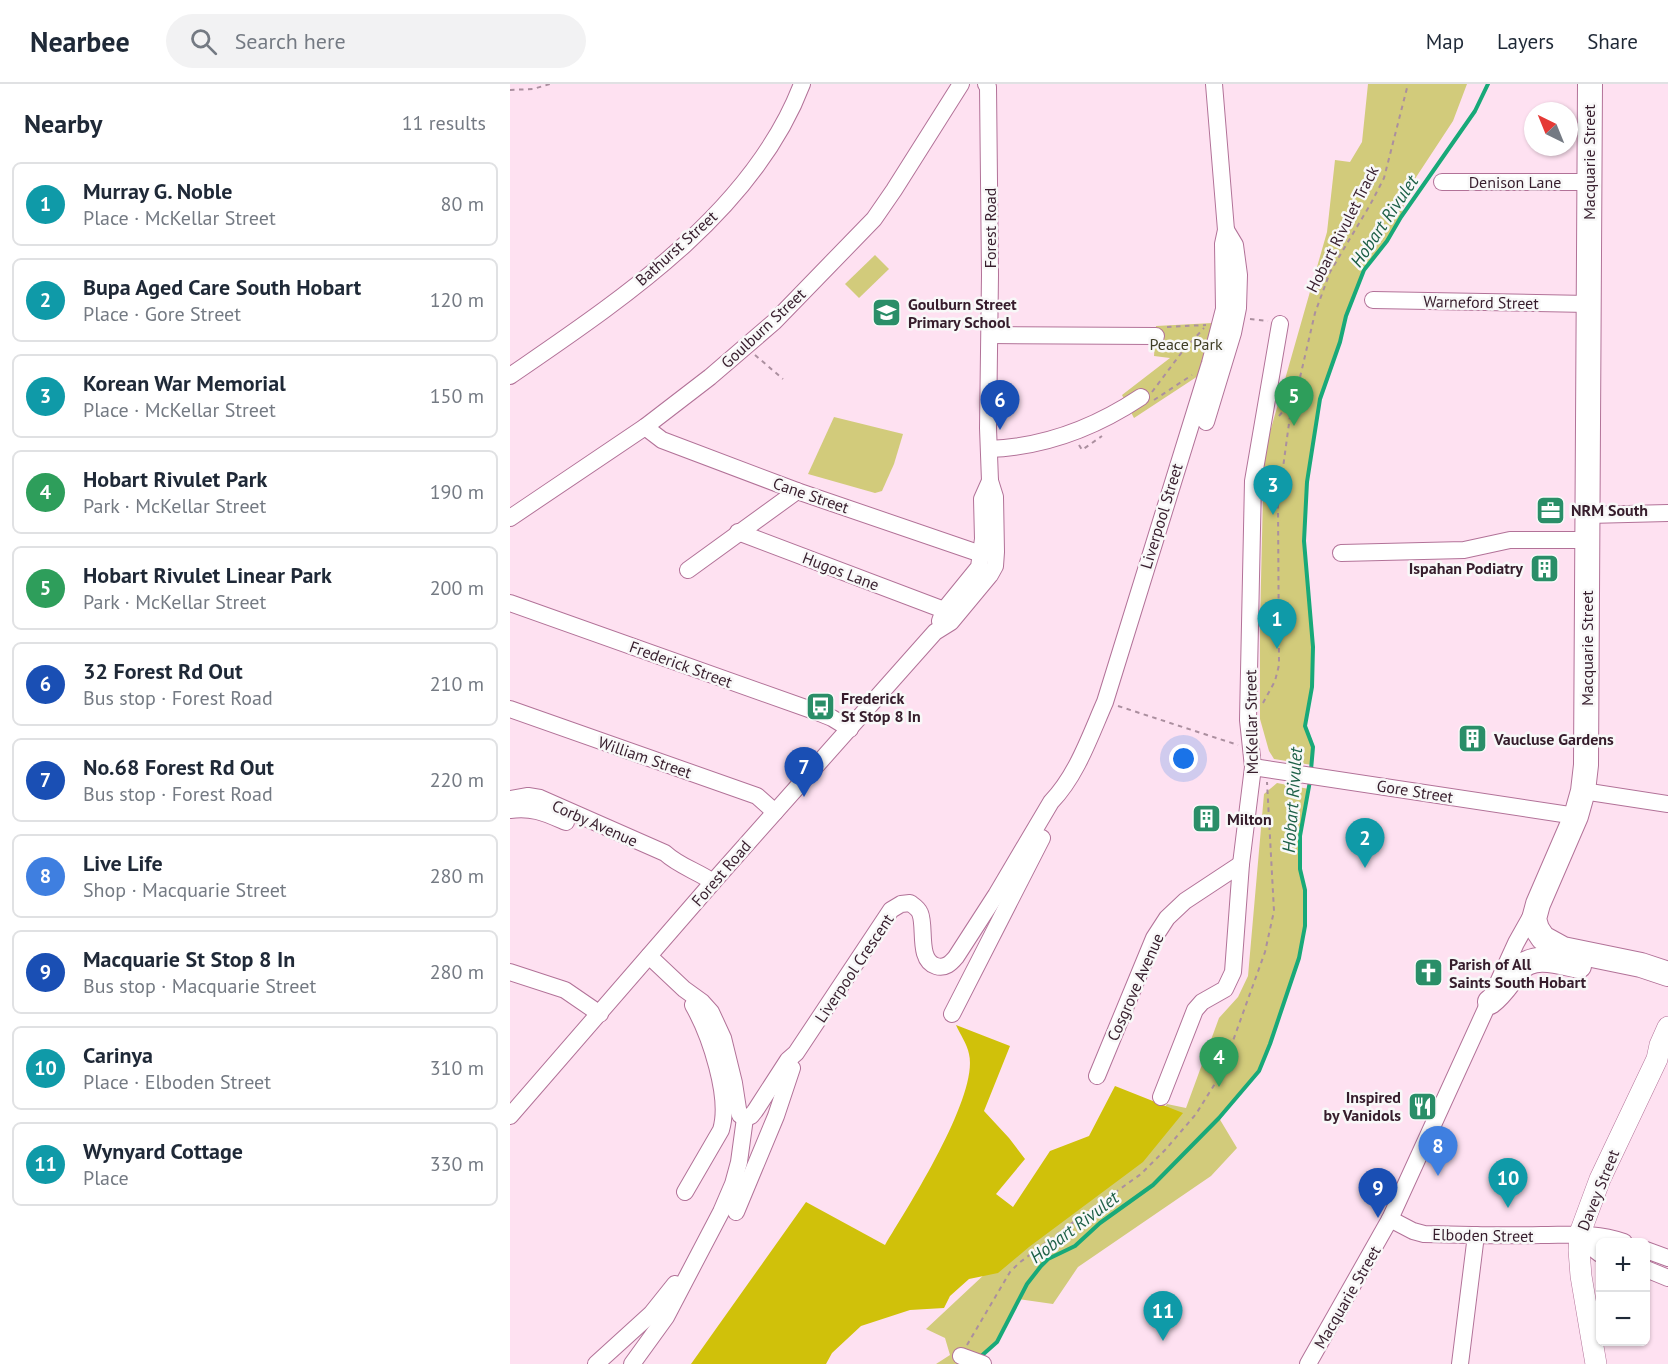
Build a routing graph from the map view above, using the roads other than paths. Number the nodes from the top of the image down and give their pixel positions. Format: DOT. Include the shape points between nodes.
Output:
graph roads {
  1 [pos="802,84"];
  2 [pos="962,84"];
  3 [pos="986,84"];
  4 [pos="1214,84"];
  5 [pos="1590,84"];
  6 [pos="1442,182"];
  7 [pos="1589,182"];
  8 [pos="1226,230"];
  9 [pos="1373,300"];
  10 [pos="1588,304"];
  11 [pos="1280,324"];
  12 [pos="990,334"];
  13 [pos="1155,336"];
  14 [pos="510,376"];
  15 [pos="1145,398"];
  16 [pos="1206,422"];
  17 [pos="645,427"];
  18 [pos="989,449"];
  19 [pos="990,481"];
  20 [pos="796,491"];
  21 [pos="1668,513"];
  22 [pos="1588,515"];
  23 [pos="510,518"];
  24 [pos="738,532"];
  25 [pos="1588,540"];
  26 [pos="1341,553"];
  27 [pos="981,554"];
  28 [pos="688,570"];
  29 [pos="510,603"];
  30 [pos="944,610"];
  31 [pos="935,632"];
  32 [pos="510,710"];
  33 [pos="850,729"];
  34 [pos="1253,767"];
  35 [pos="510,784"];
  36 [pos="1582,790"];
  37 [pos="1060,793"];
  38 [pos="528,796"];
  39 [pos="510,799"];
  40 [pos="1668,804"];
  41 [pos="510,810"];
  42 [pos="775,813"];
  43 [pos="1575,816"];
  44 [pos="676,863"];
  45 [pos="1241,864"];
  46 [pos="713,882"];
  47 [pos="996,895"];
  48 [pos="1538,903"];
  49 [pos="649,956"];
  50 [pos="949,965"];
  51 [pos="1663,970"];
  52 [pos="510,972"];
  53 [pos="510,983"];
  54 [pos="684,989"];
  55 [pos="1668,989"];
  56 [pos="581,1000"];
  57 [pos="1490,1002"];
  58 [pos="600,1014"];
  59 [pos="1668,1027"];
  60 [pos="796,1053"];
  61 [pos="1662,1053"];
  62 [pos="1097,1076"];
  63 [pos="1161,1097"];
  64 [pos="510,1116"];
  65 [pos="745,1118"];
  66 [pos="685,1192"];
  67 [pos="736,1212"];
  68 [pos="1390,1219"];
  69 [pos="1476,1235"];
  70 [pos="1596,1240"];
  71 [pos="1579,1243"];
  72 [pos="1650,1251"];
  73 [pos="1596,1252"];
  74 [pos="1668,1258"];
  75 [pos="693,1263"];
  76 [pos="1650,1271"];
  77 [pos="1668,1278"];
  78 [pos="963,1357"];
  79 [pos="596,1364"];
  80 [pos="632,1364"];
  81 [pos="983,1364"];
  82 [pos="1308,1364"];
  83 [pos="1460,1364"];
  84 [pos="1596,1364"];
  1 -- 14 [label="street, Bathurst Street" via="782,130 762,160 707,222 636,285"];
  2 -- 17 [label="street, Goulburn Street" via="873,219 774,322"];
  3 -- 12 [label="street, Forest Road"];
  4 -- 8 [label="street, Liverpool Street"];
  5 -- 7 [label="highway, Macquarie Street"];
  6 -- 7 [label="street, Denison Lane"];
  7 -- 10 [label="highway, Macquarie Street"];
  8 -- 16 [label="street, Liverpool Street" via="1235,245 1239,274 1236,318"];
  8 -- 37 [label="street, Liverpool Street" via="1224,309 1213,325 1105,702"];
  9 -- 10 [label="street, Warneford Street"];
  10 -- 22 [label="highway, Macquarie Street"];
  11 -- 34 [label="street, McKellar Street" via="1253,481 1248,720"];
  12 -- 13 [label="street"];
  12 -- 18 [label="street, Forest Road"];
  15 -- 18 [label="street" via="1051,440"];
  17 -- 20 [label="street, Cane Street" via="662,440"];
  17 -- 23 [label="street, Goulburn Street"];
  18 -- 19 [label="street, Forest Road"];
  19 -- 27 [label="street, Forest Road" via="982,499"];
  19 -- 31 [label="street, Forest Road" via="995,497 994,566 978,592 951,622"];
  20 -- 24 [label="street"];
  20 -- 27 [label="street, Cane Street"];
  21 -- 22 [label="street"];
  22 -- 25 [label="highway, Macquarie Street"];
  24 -- 28 [label="street"];
  24 -- 30 [label="street, Hugos Lane"];
  25 -- 26 [label="street" via="1510,540 1464,550"];
  25 -- 36 [label="highway, Macquarie Street" via="1586,765"];
  27 -- 30 [label="street, Forest Road" via="978,567"];
  29 -- 33 [label="street, Frederick Street" via="817,712"];
  30 -- 31 [label="street, Forest Road"];
  31 -- 33 [label="street, Forest Road"];
  32 -- 42 [label="street, William Street" via="757,796"];
  33 -- 42 [label="street, Forest Road"];
  34 -- 43 [label="street, Gore Street"];
  34 -- 45 [label="street, McKellar Street"];
  35 -- 38 [label="street"];
  36 -- 40 [label="street"];
  36 -- 43 [label="highway, Macquarie Street"];
  37 -- 47 [label="street, Liverpool Street"];
  37 -- 47 [label="street, Liverpool Street" via="1058,806 952,1014 948,1008 950,994"];
  38 -- 39 [label="street, Corby Avenue"];
  38 -- 44 [label="street, Corby Avenue" via="665,853"];
  41 -- 44 [label="street, Corby Avenue" via="540,811 638,854"];
  42 -- 46 [label="street, Forest Road"];
  43 -- 48 [label="highway, Macquarie Street"];
  44 -- 46 [label="street, Corby Avenue"];
  45 -- 62 [label="street, Cosgrove Avenue" via="1185,901 1167,918 1154,938"];
  45 -- 63 [label="street, McKellar Street" via="1233,972 1225,989 1195,1010"];
  46 -- 49 [label="street, Forest Road"];
  47 -- 50 [label="street, Liverpool Street"];
  48 -- 51 [label="highway" via="1534,919 1537,929 1556,946"];
  48 -- 57 [label="street, Macquarie Street"];
  49 -- 54 [label="street"];
  49 -- 58 [label="street, Forest Road"];
  50 -- 60 [label="street, Liverpool Crescent" via="939,967 930,963 921,914 910,903 901,904 891,910"];
  51 -- 55 [label="highway"];
  51 -- 57 [label="highway" via="1602,971 1538,960 1527,962"];
  52 -- 56 [label="street" via="565,990"];
  53 -- 56 [label="street" via="559,999"];
  54 -- 65 [label="street" via="702,1002 718,1025 738,1109"];
  54 -- 66 [label="street" via="704,1024 717,1064 724,1120"];
  56 -- 58 [label="street"];
  57 -- 68 [label="street, Macquarie Street"];
  58 -- 64 [label="street, Forest Road"];
  59 -- 61 [label="main road, Davey Street" via="1660,1045"];
  60 -- 65 [label="street, Liverpool Crescent" via="755,1111"];
  60 -- 67 [label="street, Liverpool Crescent" via="776,1116"];
  61 -- 71 [label="main road, Davey Street" via="1600,1179"];
  65 -- 75 [label="street" via="733,1184"];
  68 -- 69 [label="street, Elboden Street" via="1418,1233"];
  68 -- 82 [label="street, Macquarie Street"];
  69 -- 71 [label="street, Elboden Street" via="1543,1235"];
  69 -- 83 [label="street"];
  70 -- 71 [label="street, Elboden Street"];
  71 -- 73 [label="street"];
  71 -- 84 [label="main road, Davey Street"];
  72 -- 74 [label="street"];
  75 -- 79 [label="street" via="651,1314"];
  75 -- 80 [label="street" via="666,1317"];
  76 -- 77 [label="street"];
  78 -- 81 [label="street"];
}
